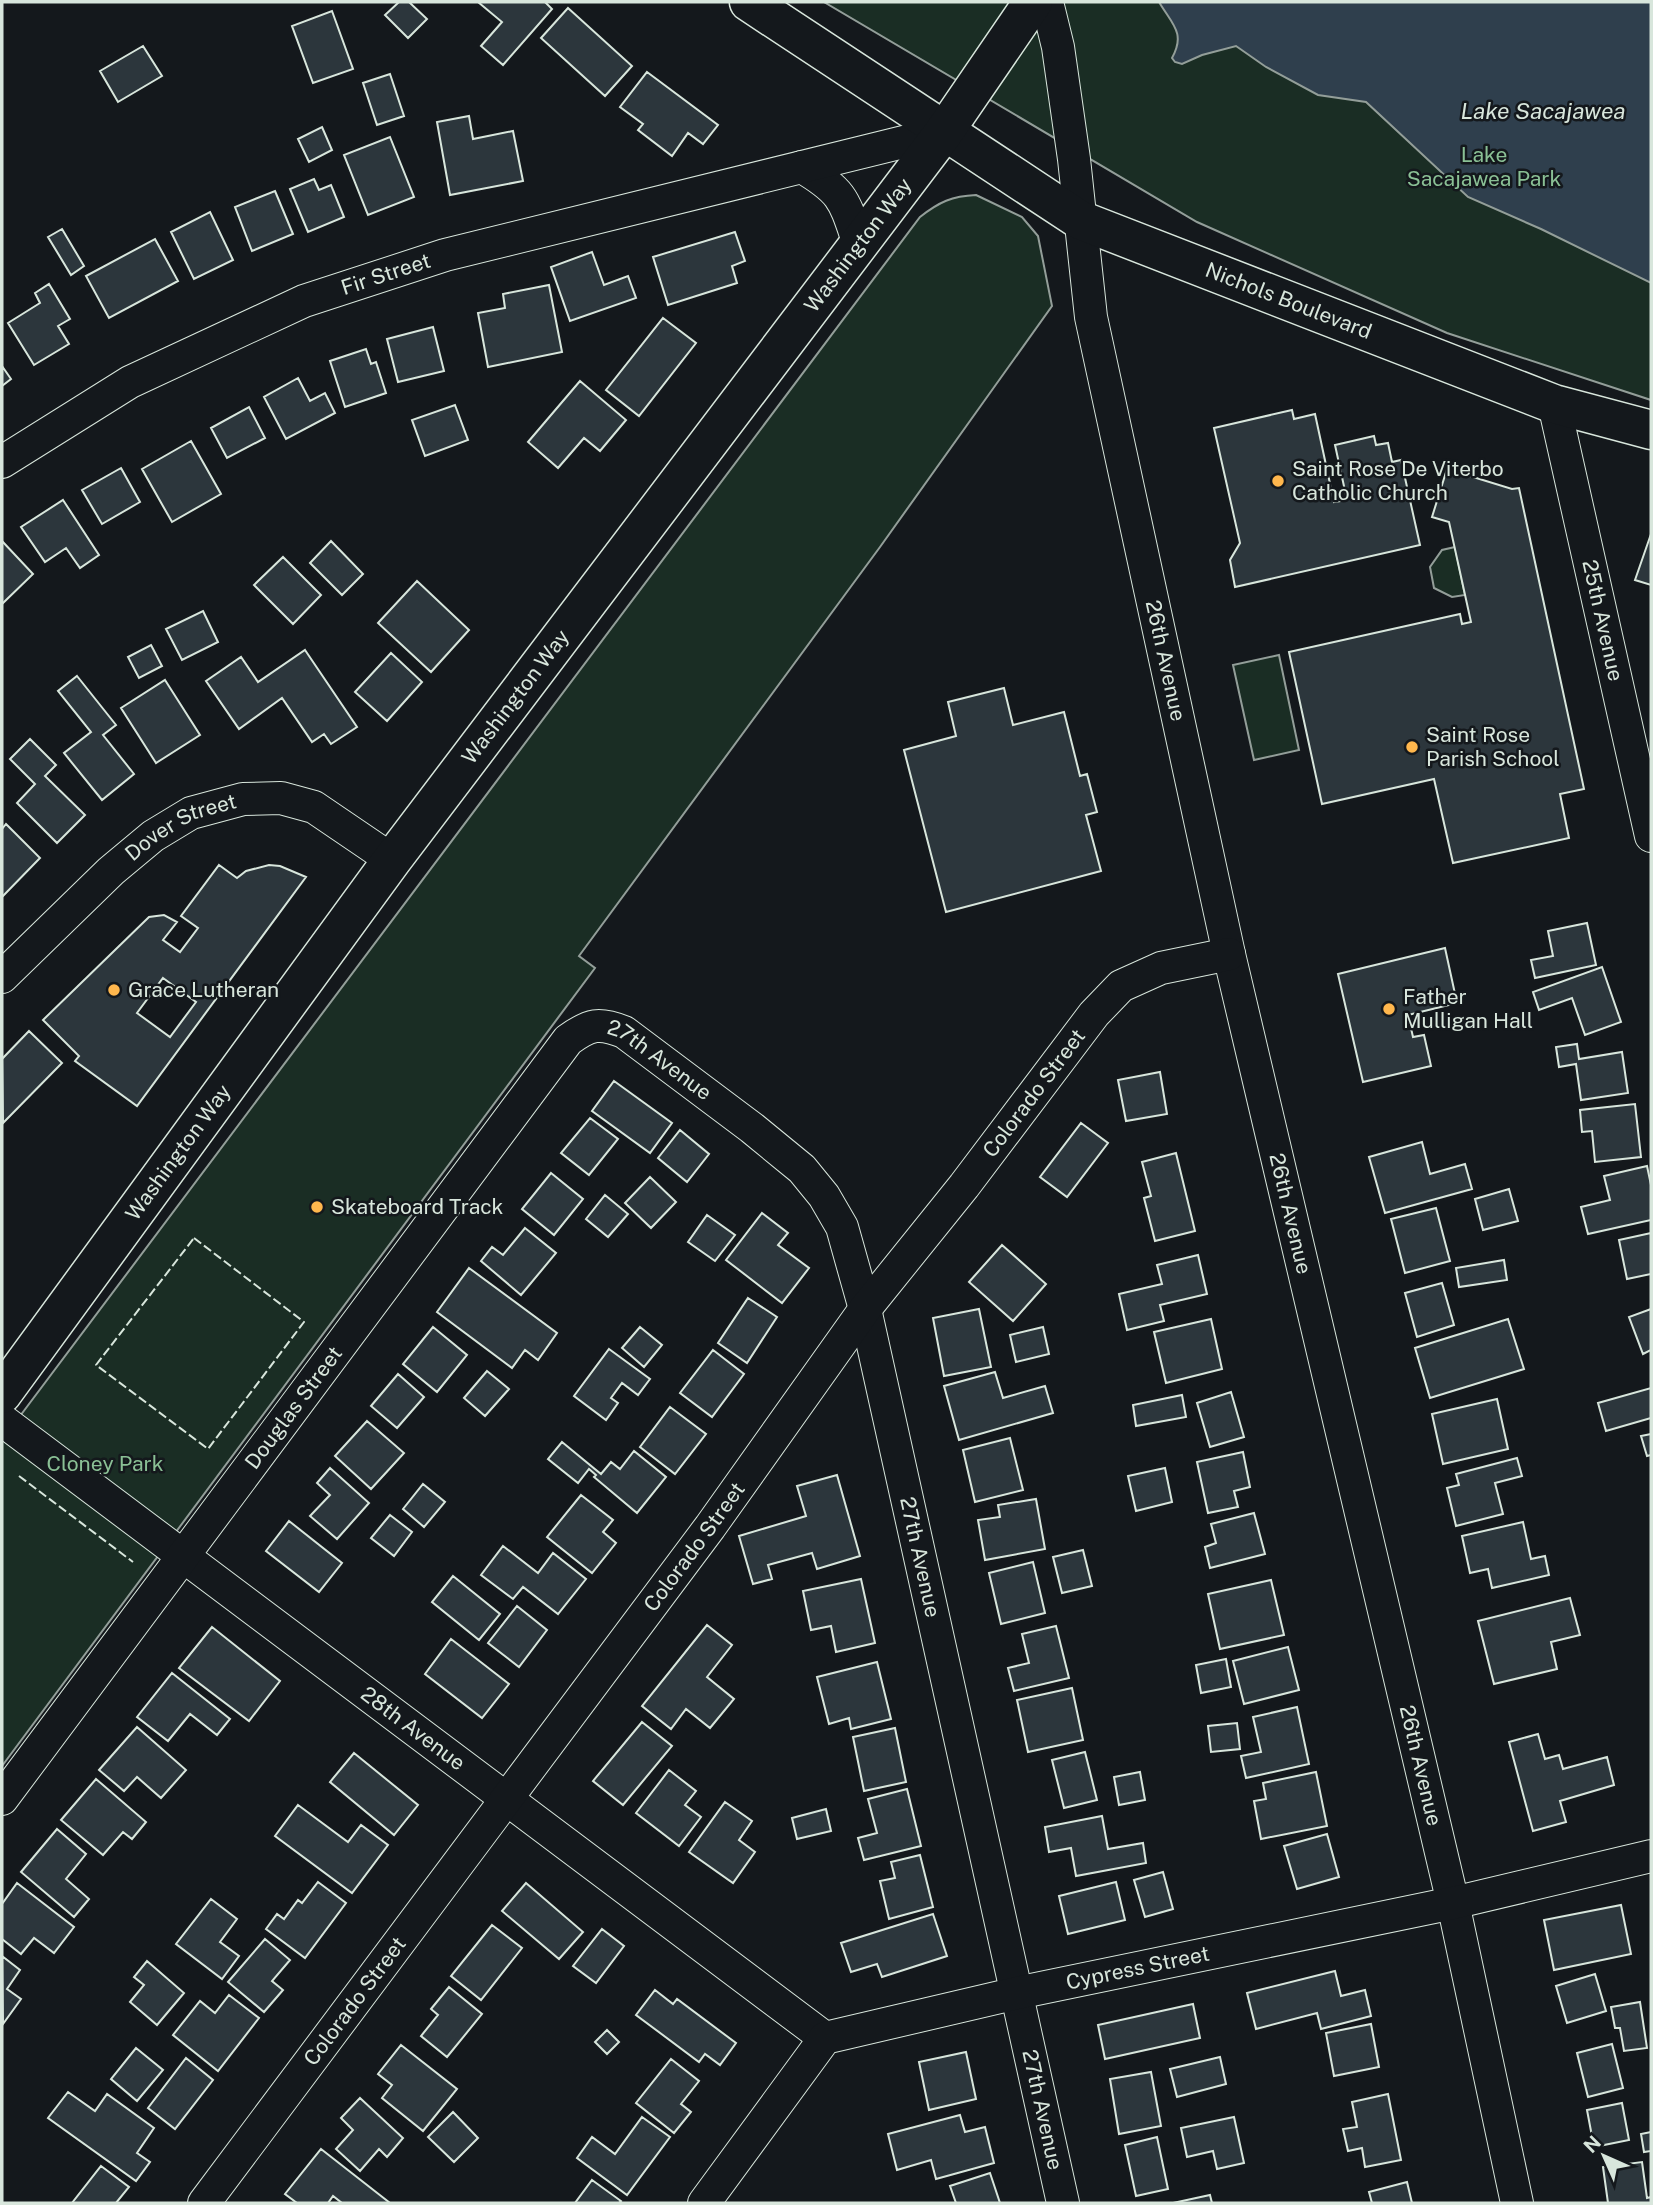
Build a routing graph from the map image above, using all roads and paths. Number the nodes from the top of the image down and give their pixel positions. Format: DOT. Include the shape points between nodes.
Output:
graph roads {
  1 [pos="749,2"];
  2 [pos="1033,2"];
  3 [pos="1047,2"];
  4 [pos="944,132"];
  5 [pos="802,167"];
  6 [pos="1080,220"];
  7 [pos="859,244"];
  8 [pos="1553,404"];
  9 [pos="1651,430"];
  10 [pos="2,462"];
  11 [pos="1651,836"];
  12 [pos="393,860"];
  13 [pos="1229,954"];
  14 [pos="2,977"];
  15 [pos="595,1025"];
  16 [pos="865,1309"];
  17 [pos="2,1394"];
  18 [pos="2,1420"];
  19 [pos="183,1557"];
  20 [pos="508,1798"];
  21 [pos="2,1799"];
  22 [pos="1651,1856"];
  23 [pos="1454,1903"];
  24 [pos="1017,1993"];
  25 [pos="825,2038"];
  26 [pos="204,2203"];
  27 [pos="704,2203"];
  28 [pos="1063,2203"];
  29 [pos="1517,2203"];
  1 -- 4 [label="main road, Nichols Boulevard"];
  2 -- 4 [label="main road, Washington Way"];
  3 -- 6 [label="street" via="1058,47"];
  4 -- 5 [label="street, Fir Street"];
  4 -- 6 [label="main road, Nichols Boulevard"];
  4 -- 7 [label="main road, Washington Way"];
  5 -- 7 [label="street" via="826,181 844,200"];
  5 -- 10 [label="street, Fir Street" via="444,256 304,301 130,382"];
  6 -- 8 [label="main road, Nichols Boulevard"];
  6 -- 13 [label="street, 26th Avenue" via="1091,317"];
  7 -- 12 [label="main road, Washington Way"];
  8 -- 9 [label="main road, Nichols Boulevard"];
  8 -- 11 [label="street, 25th Avenue"];
  12 -- 14 [label="street, Dover Street" via="314,807 281,799 243,799 191,813 153,836 111,871"];
  12 -- 17 [label="main road, Washington Way"];
  13 -- 16 [label="street, Colorado Street" via="1161,968 1121,986 1094,1014"];
  13 -- 23 [label="street, 26th Avenue"];
  15 -- 16 [label="street, 27th Avenue" via="624,1032 802,1169 842,1227"];
  15 -- 19 [label="street, Douglas Street" via="568,1040"];
  16 -- 20 [label="street, Colorado Street"];
  16 -- 24 [label="street, 27th Avenue"];
  18 -- 19 [label="street, 28th Avenue"];
  19 -- 20 [label="street, 28th Avenue"];
  19 -- 21 [label="street, Douglas Street"];
  20 -- 25 [label="street, 28th Avenue"];
  20 -- 26 [label="street, Colorado Street"];
  22 -- 23 [label="street, Cypress Street"];
  23 -- 24 [label="street, Cypress Street"];
  23 -- 29 [label="street, 26th Avenue"];
  24 -- 25 [label="street, Cypress Street"];
  24 -- 28 [label="street, 27th Avenue"];
  25 -- 27 [label="street"];
}
